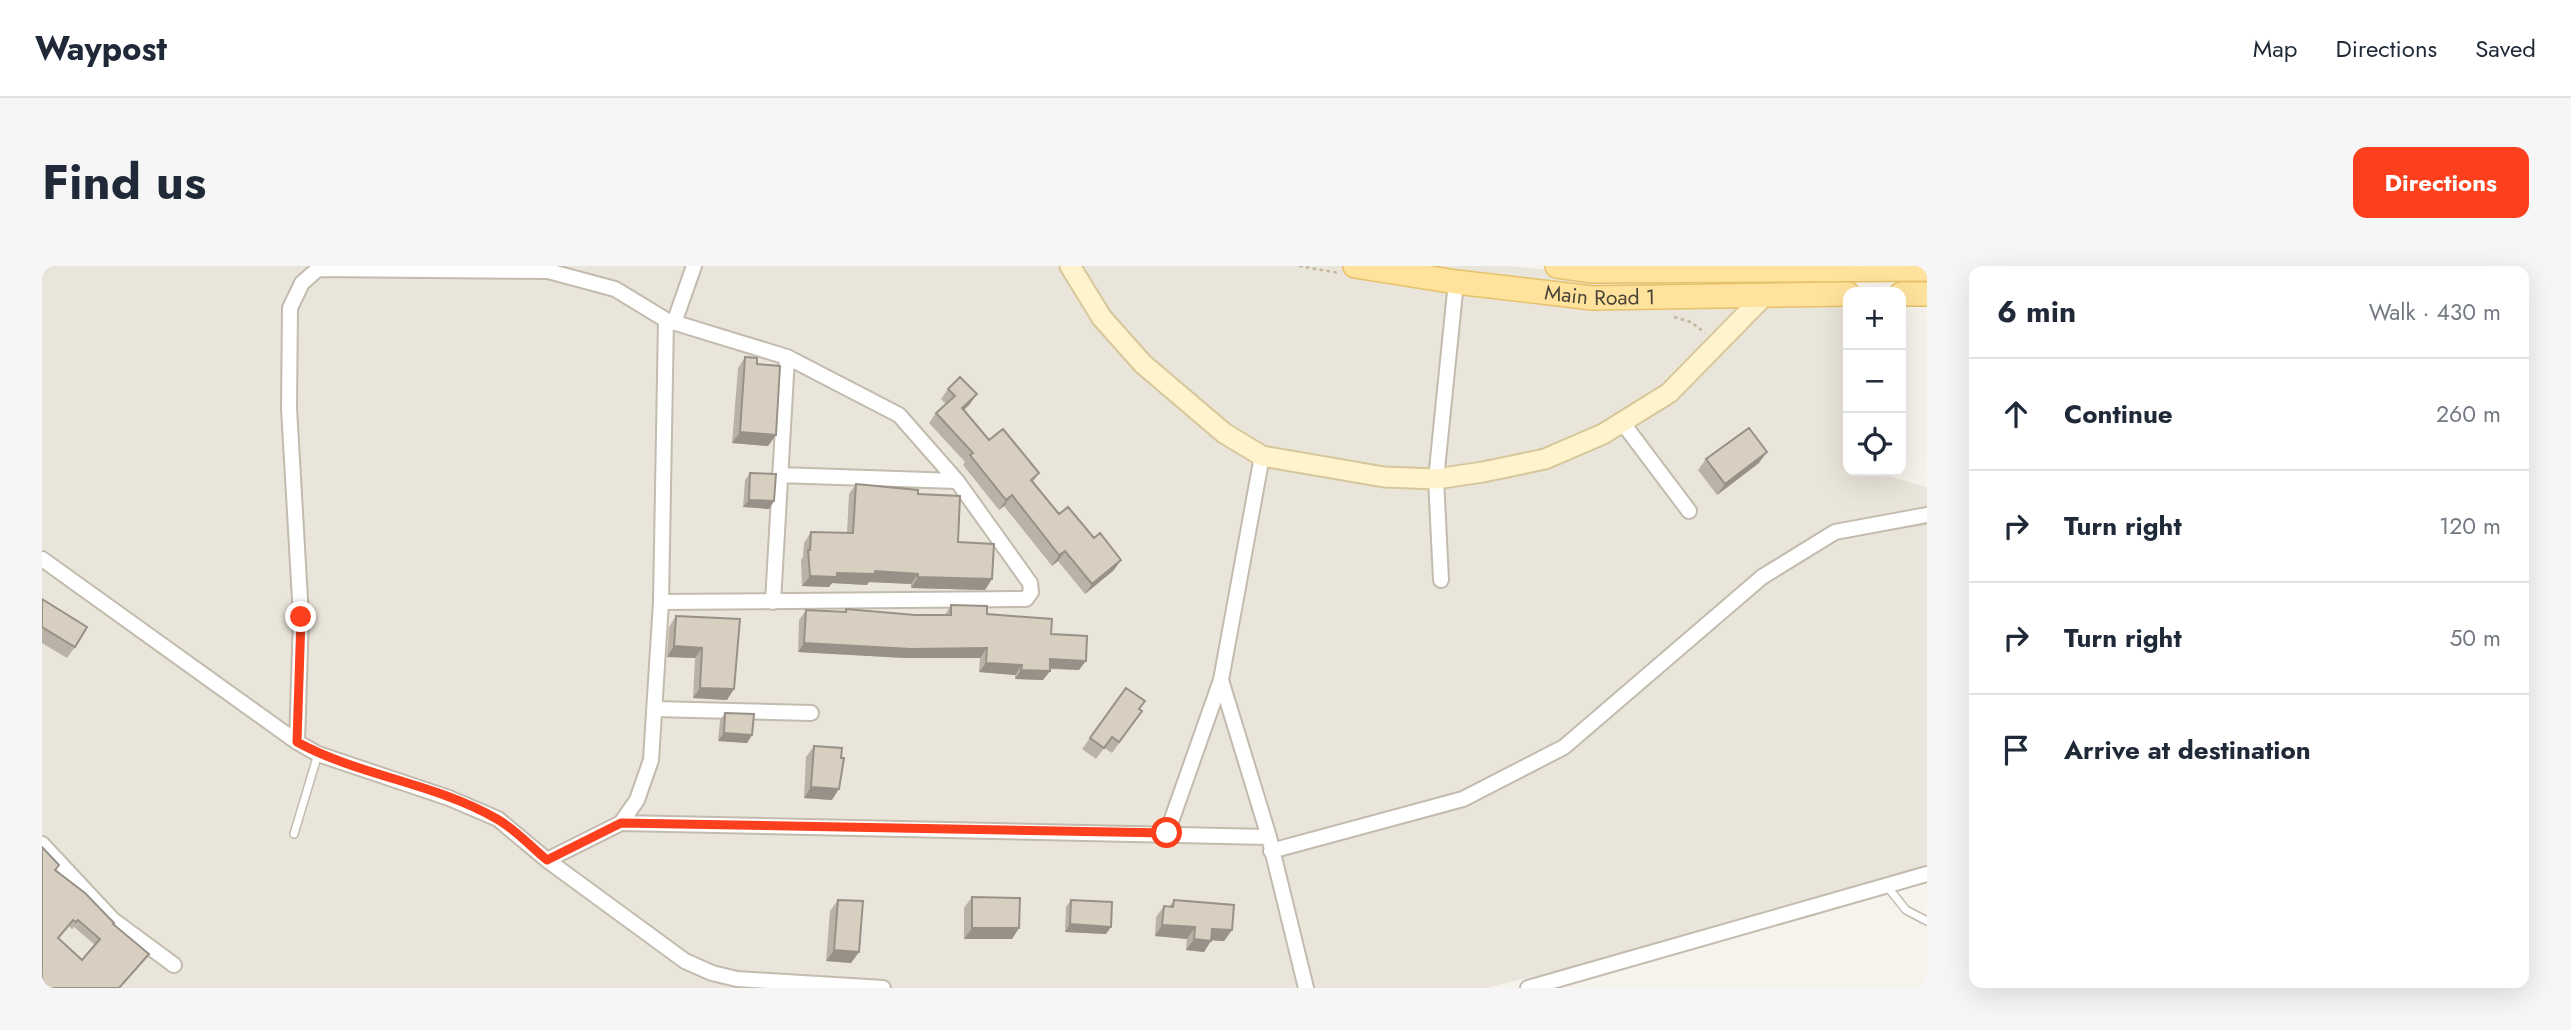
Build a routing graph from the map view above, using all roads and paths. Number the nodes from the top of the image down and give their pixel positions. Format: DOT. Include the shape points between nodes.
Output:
graph roads {
  1 [pos="694,266"];
  2 [pos="1070,266"];
  3 [pos="1355,266"];
  4 [pos="1558,266"];
  5 [pos="549,268"];
  6 [pos="1927,269"];
  7 [pos="1456,282"];
  8 [pos="1906,294"];
  9 [pos="1927,294"];
  10 [pos="1843,295"];
  11 [pos="1763,296"];
  12 [pos="670,322"];
  13 [pos="787,357"];
  14 [pos="1622,422"];
  15 [pos="1262,456"];
  16 [pos="779,475"];
  17 [pos="1436,479"];
  18 [pos="957,481"];
  19 [pos="1689,511"];
  20 [pos="1927,515"];
  21 [pos="42,559"];
  22 [pos="1441,580"];
  23 [pos="661,602"];
  24 [pos="773,602"];
  25 [pos="1220,680"];
  26 [pos="654,709"];
  27 [pos="811,713"];
  28 [pos="297,742"];
  29 [pos="318,754"];
  30 [pos="621,823"];
  31 [pos="1167,833"];
  32 [pos="294,834"];
  33 [pos="42,844"];
  34 [pos="1270,844"];
  35 [pos="547,860"];
  36 [pos="1927,874"];
  37 [pos="1885,885"];
  38 [pos="1927,921"];
  39 [pos="174,965"];
  40 [pos="883,988"];
  41 [pos="1306,988"];
  42 [pos="1528,988"];
  1 -- 12 [label="street"];
  2 -- 15 [label="street" via="1102,318 1143,364 1224,433"];
  3 -- 7 [label="main road, Main Road 1"];
  4 -- 6 [label="main road, Main Road 1" via="1593,271"];
  5 -- 12 [label="street" via="615,289"];
  5 -- 28 [label="street" via="318,269 295,293 290,308 289,408 301,617"];
  7 -- 11 [label="main road, Main Road 1" via="1593,298"];
  7 -- 17 [label="street"];
  8 -- 9 [label="main road"];
  10 -- 11 [label="main road, Main Road 1"];
  11 -- 14 [label="street" via="1669,393"];
  12 -- 13 [label="street"];
  12 -- 23 [label="street"];
  13 -- 16 [label="street"];
  13 -- 18 [label="street" via="899,415"];
  14 -- 17 [label="street" via="1545,459"];
  14 -- 19 [label="street"];
  15 -- 17 [label="street" via="1384,477"];
  15 -- 25 [label="street"];
  16 -- 18 [label="street"];
  16 -- 24 [label="street"];
  17 -- 22 [label="street"];
  18 -- 24 [label="street" via="1030,583 1026,598"];
  20 -- 34 [label="street" via="1835,531 1762,577 1564,747 1463,799"];
  21 -- 28 [label="street"];
  23 -- 24 [label="street"];
  23 -- 26 [label="street"];
  25 -- 31 [label="street"];
  25 -- 34 [label="street"];
  26 -- 27 [label="street"];
  26 -- 30 [label="street" via="651,760 637,800"];
  28 -- 29 [label="street"];
  29 -- 32 [label="lane"];
  29 -- 35 [label="street" via="498,819"];
  30 -- 31 [label="street"];
  30 -- 35 [label="street"];
  31 -- 34 [label="street"];
  33 -- 39 [label="street" via="113,920"];
  34 -- 41 [label="street"];
  35 -- 40 [label="street" via="685,961 712,973 737,979"];
  36 -- 37 [label="street"];
  37 -- 38 [label="lane" via="1906,910"];
  37 -- 42 [label="street"];
}
